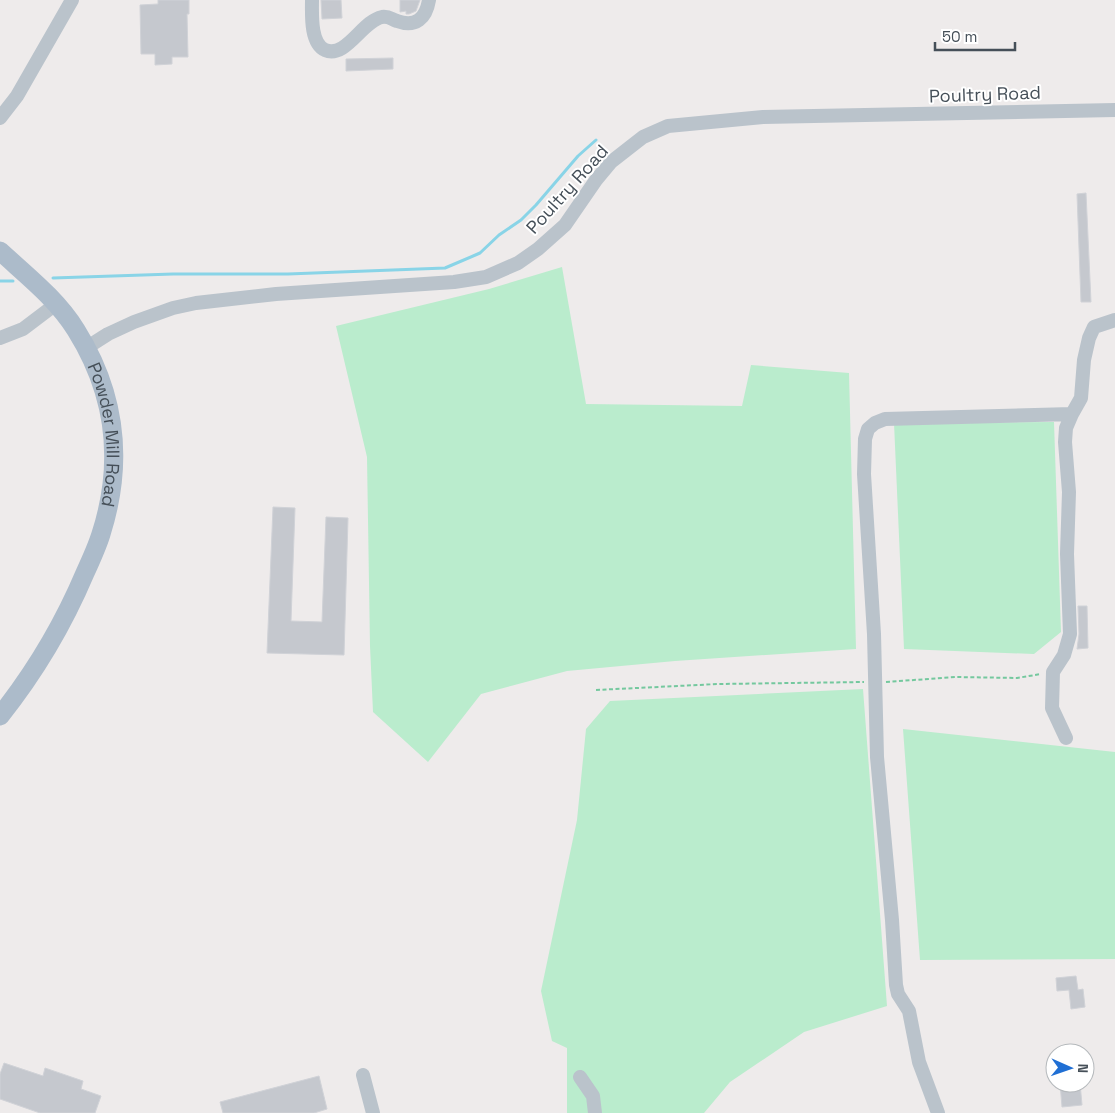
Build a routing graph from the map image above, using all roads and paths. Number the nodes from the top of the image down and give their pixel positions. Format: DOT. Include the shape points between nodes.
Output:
graph roads {
  1 [pos="72,0"];
  2 [pos="312,0"];
  3 [pos="429,0"];
  4 [pos="1115,110"];
  5 [pos="0,118"];
  6 [pos="0,251"];
  7 [pos="56,304"];
  8 [pos="1115,320"];
  9 [pos="0,338"];
  10 [pos="86,348"];
  11 [pos="1072,414"];
  12 [pos="1053,672"];
  13 [pos="875,682"];
  14 [pos="596,690"];
  15 [pos="0,716"];
  16 [pos="1066,738"];
  17 [pos="363,1075"];
  18 [pos="580,1077"];
  19 [pos="374,1113"];
  20 [pos="595,1113"];
  21 [pos="938,1113"];
  1 -- 5 [label="street" via="17,96"];
  2 -- 3 [label="street" via="316,40 328,51 339,51 381,17 389,16 403,22 417,21 427,11"];
  4 -- 10 [label="street, Poultry Road" via="763,117 668,126 643,137 611,162 565,225 538,249 518,263 486,277 196,303 134,322"];
  6 -- 7 [label="main road, Powder Mill Road"];
  7 -- 9 [label="street" via="23,329"];
  7 -- 10 [label="main road, Powder Mill Road"];
  8 -- 11 [label="street" via="1094,327 1088,338 1081,398"];
  10 -- 15 [label="main road, Powder Mill Road" via="104,386 115,446 106,515 79,589 60,627"];
  11 -- 12 [label="street" via="1064,442 1069,492 1070,634 1064,656"];
  11 -- 13 [label="street" via="885,419 868,429 864,474"];
  12 -- 13 [label="path" via="1017,678"];
  12 -- 16 [label="street" via="1052,708"];
  13 -- 14 [label="path" via="718,684"];
  13 -- 21 [label="street" via="877,757 896,985 909,1011 919,1062"];
  17 -- 19 [label="street"];
  18 -- 20 [label="street" via="593,1096"];
}
